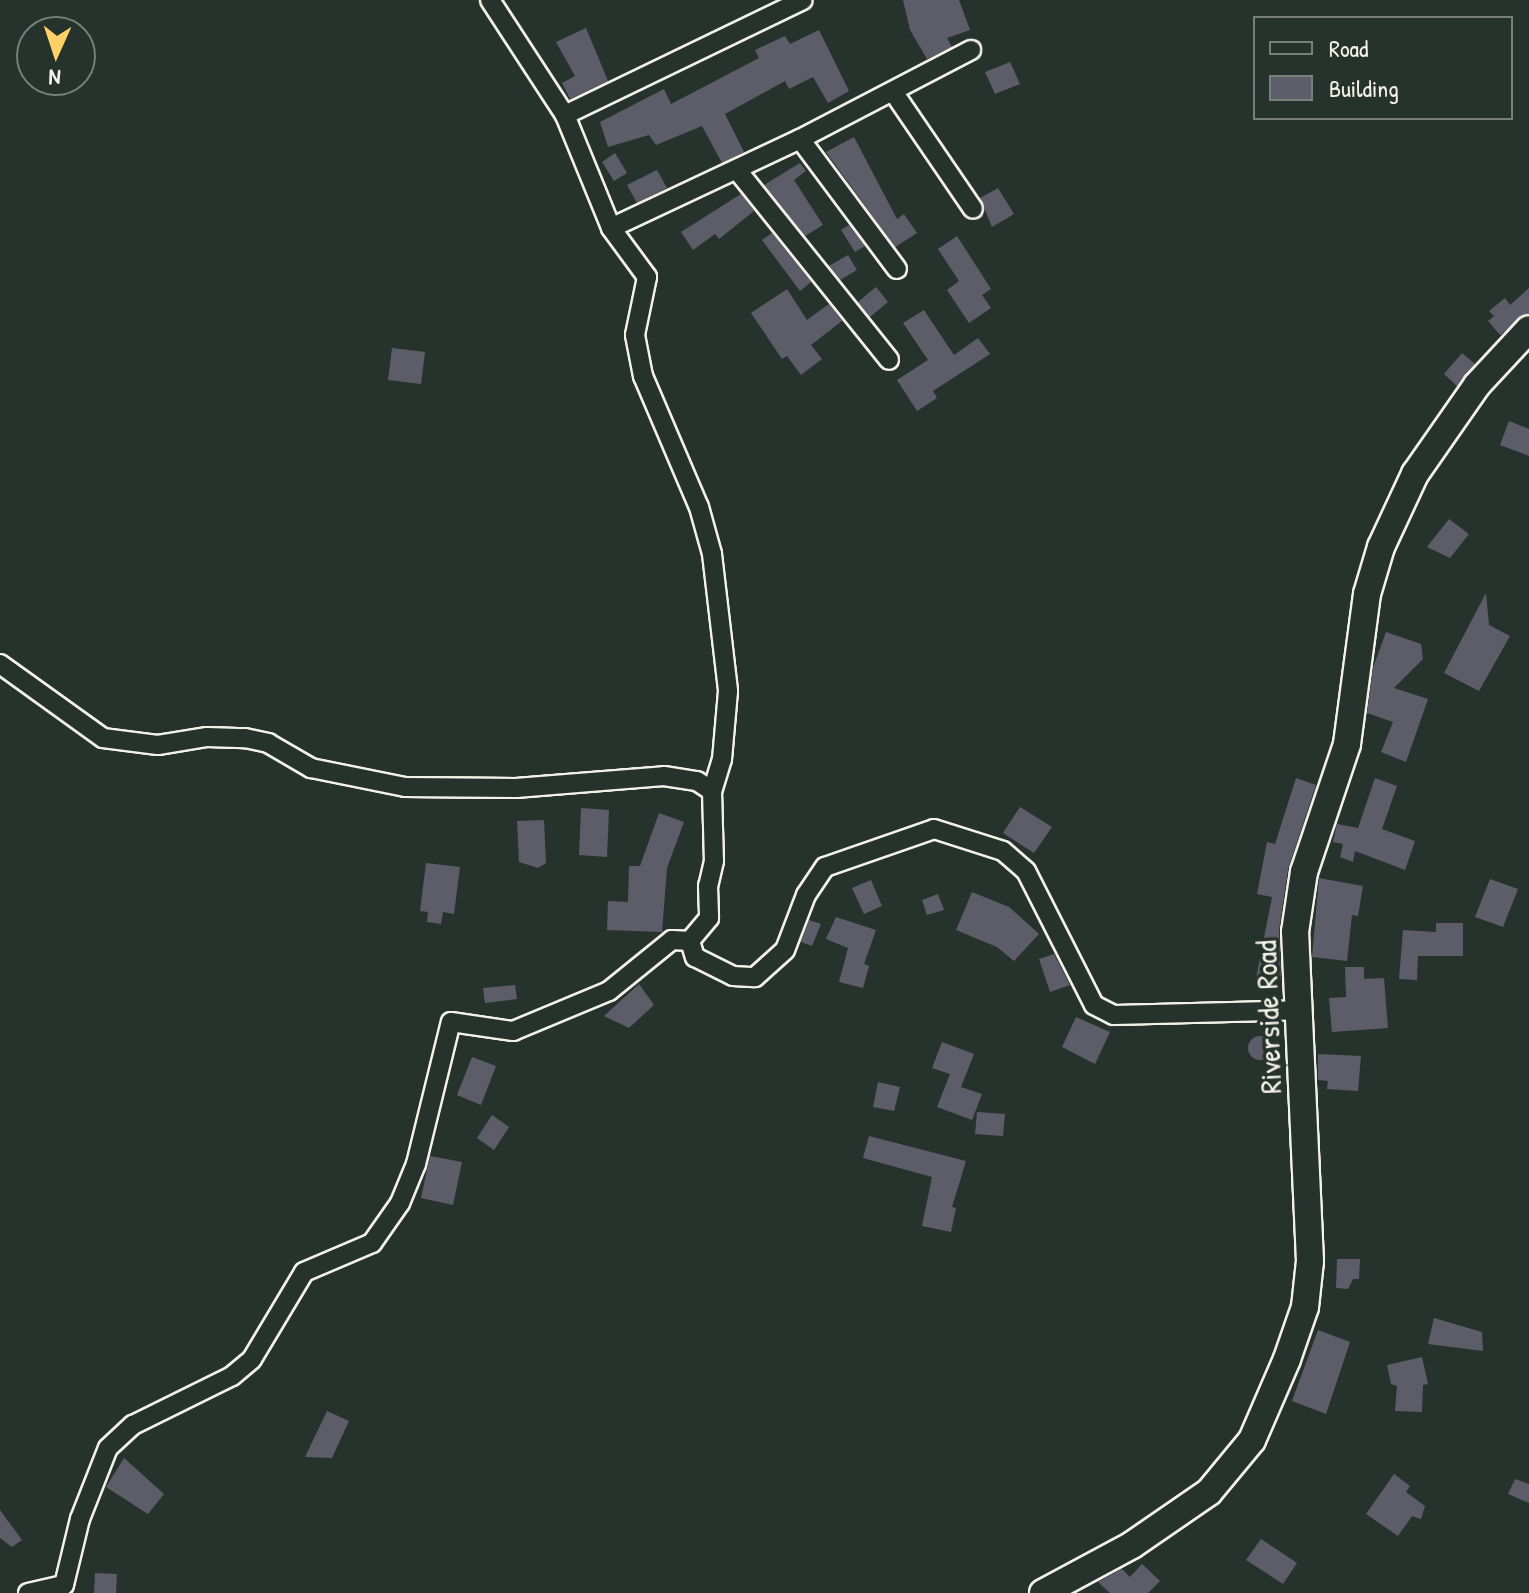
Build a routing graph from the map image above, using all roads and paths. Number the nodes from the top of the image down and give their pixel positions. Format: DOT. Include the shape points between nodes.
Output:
graph roads {
  1 [pos="490,0"];
  2 [pos="803,0"];
  3 [pos="971,50"];
  4 [pos="894,93"];
  5 [pos="565,115"];
  6 [pos="800,139"];
  7 [pos="737,170"];
  8 [pos="973,209"];
  9 [pos="611,228"];
  10 [pos="897,269"];
  11 [pos="1526,339"];
  12 [pos="889,360"];
  13 [pos="0,664"];
  14 [pos="712,791"];
  15 [pos="690,941"];
  16 [pos="1300,1010"];
  17 [pos="28,1593"];
  18 [pos="1043,1593"];
  1 -- 5 [label="street"];
  2 -- 5 [label="street"];
  3 -- 4 [label="street"];
  4 -- 6 [label="street"];
  4 -- 8 [label="street"];
  5 -- 9 [label="street"];
  6 -- 7 [label="street"];
  6 -- 10 [label="street"];
  7 -- 9 [label="street"];
  7 -- 12 [label="street"];
  9 -- 14 [label="street" via="647,277 635,335 643,376 699,507 712,554 728,691 722,759"];
  11 -- 16 [label="street, Riverside Road" via="1437,439 1381,547 1367,594 1347,744 1304,872 1295,947"];
  13 -- 14 [label="street" via="103,738 158,745 207,737 245,738 268,743 311,768 405,787 516,788 664,776 697,781"];
  14 -- 15 [label="street" via="709,918"];
  15 -- 16 [label="street" via="695,957 733,976 755,977 785,950 806,895 825,867 934,829 1003,851 1026,871 1094,1005 1114,1015"];
  15 -- 17 [label="street" via="672,940 609,991 513,1031 451,1022 416,1164 400,1203 372,1243 304,1272 252,1359 232,1376 133,1425 108,1448 80,1519 64,1585"];
  16 -- 18 [label="street, Riverside Road" via="1310,1261 1305,1307 1258,1426 1209,1492 1132,1545"];
}
